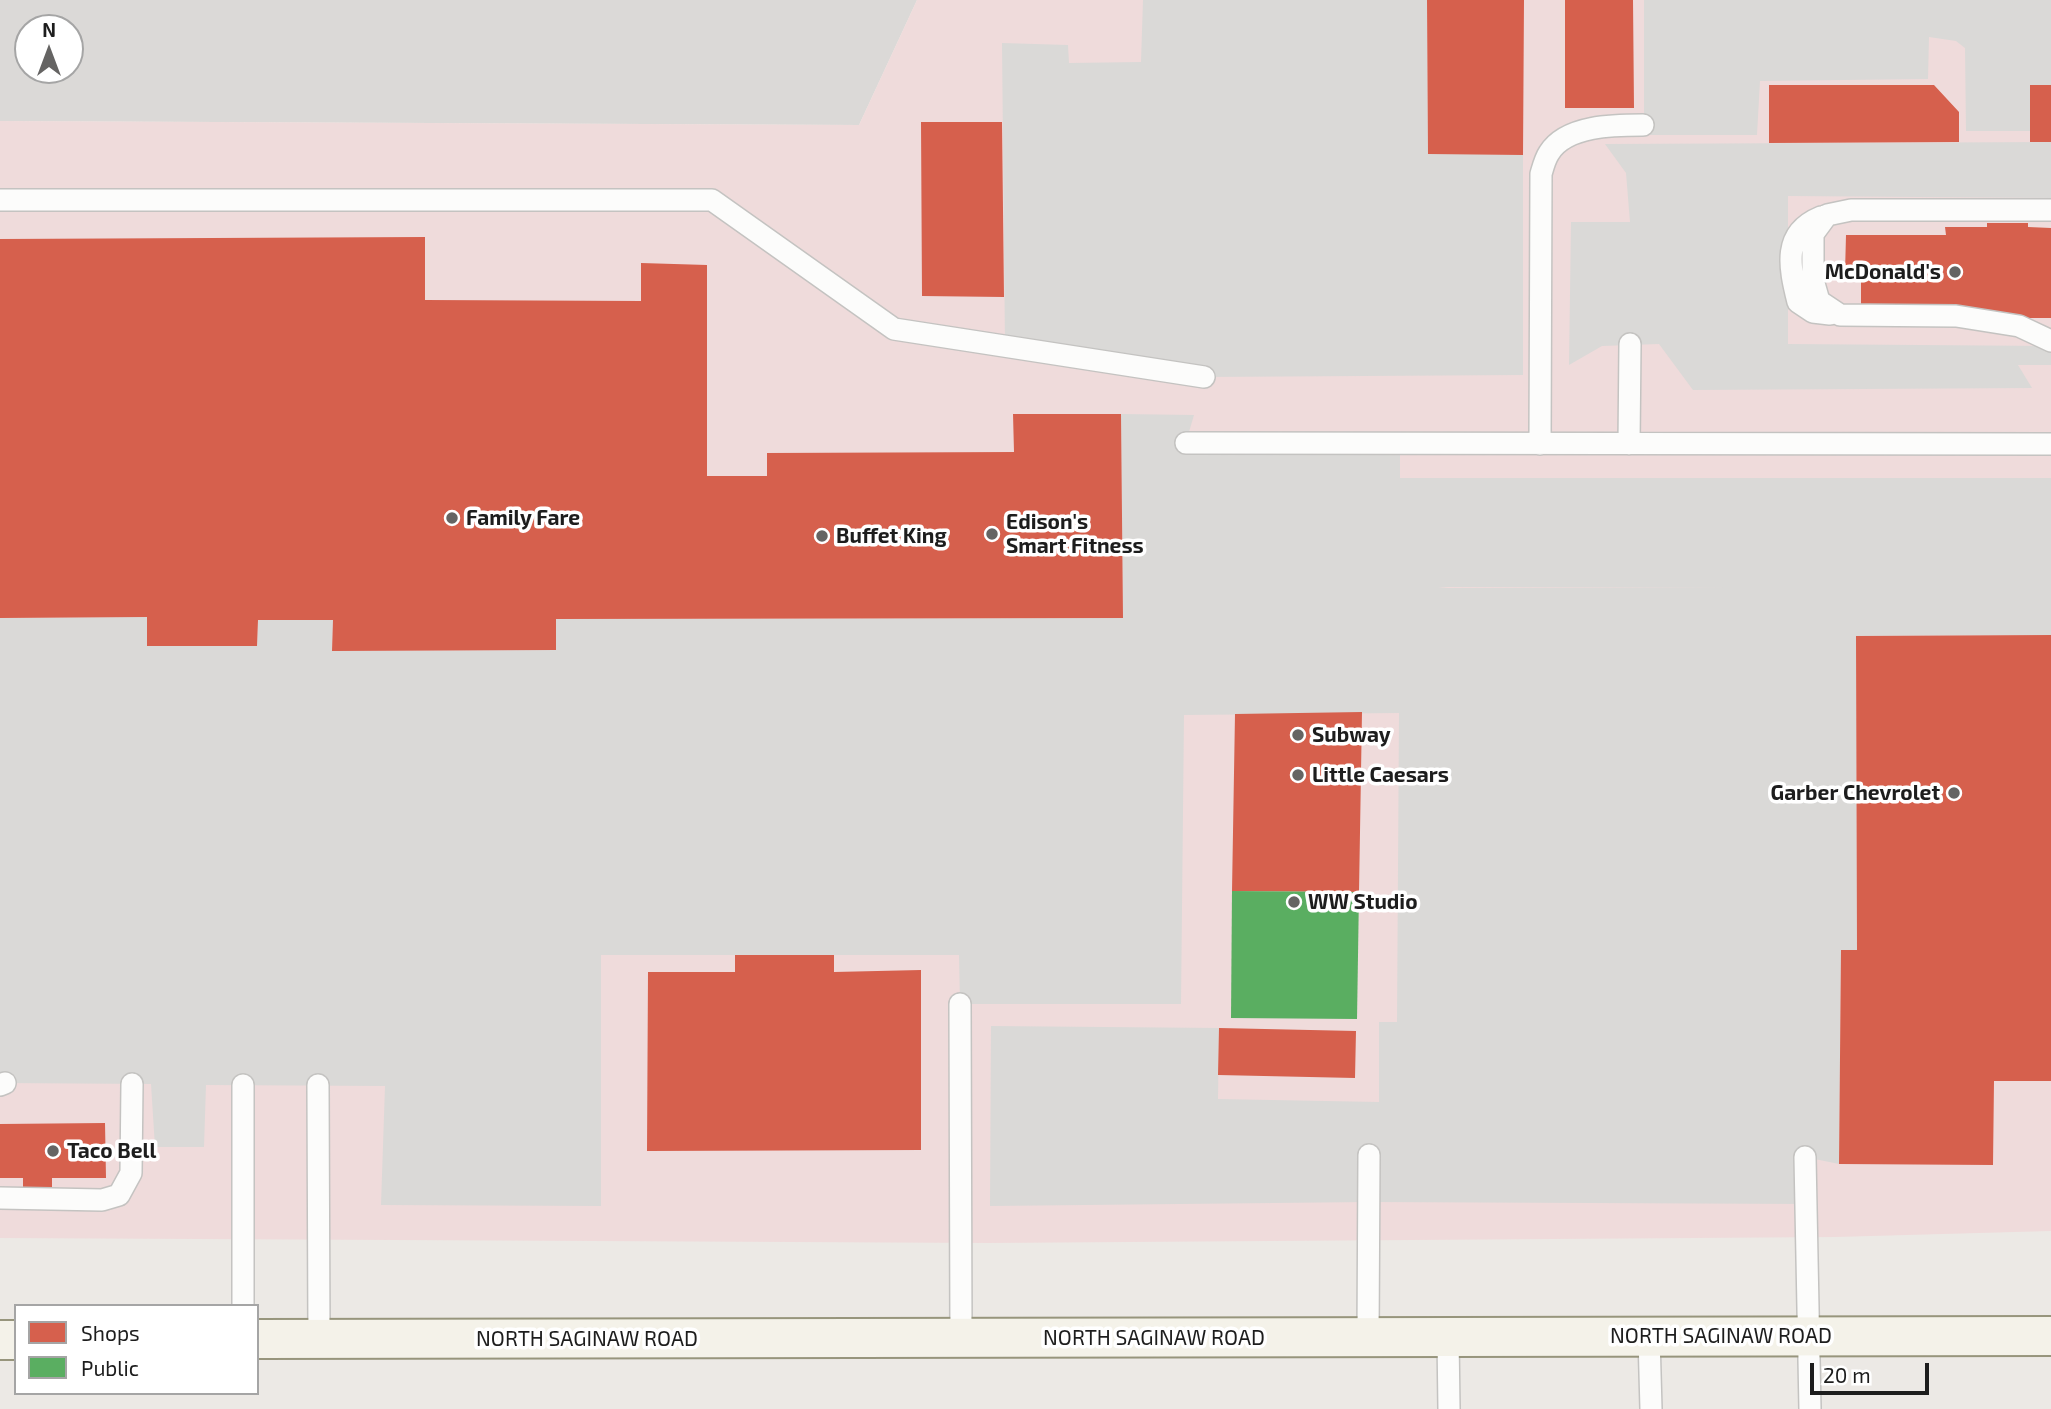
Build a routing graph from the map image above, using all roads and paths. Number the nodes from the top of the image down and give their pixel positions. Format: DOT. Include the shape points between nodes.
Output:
graph roads {
  1 [pos="1643,125"];
  2 [pos="0,200"];
  3 [pos="2051,210"];
  4 [pos="2051,341"];
  5 [pos="1630,344"];
  6 [pos="1204,377"];
  7 [pos="1186,443"];
  8 [pos="1540,444"];
  9 [pos="1629,444"];
  10 [pos="2051,444"];
  11 [pos="960,1004"];
  12 [pos="132,1084"];
  13 [pos="243,1085"];
  14 [pos="318,1085"];
  15 [pos="1369,1154"];
  16 [pos="1805,1157"];
  17 [pos="0,1198"];
  18 [pos="243,1304"];
  19 [pos="1810,1336"];
  20 [pos="2051,1336"];
  21 [pos="1448,1337"];
  22 [pos="1649,1337"];
  23 [pos="961,1338"];
  24 [pos="1368,1338"];
  25 [pos="259,1339"];
  26 [pos="319,1339"];
  27 [pos="1449,1409"];
  28 [pos="1651,1409"];
  29 [pos="1810,1409"];
  1 -- 8 [label="lane" via="1604,125 1577,132 1549,151 1541,174"];
  2 -- 6 [label="lane" via="712,200 894,329"];
  3 -- 4 [label="lane" via="1851,210 1827,215 1813,234 1813,280 1819,301 1840,315 1956,316 2019,326"];
  5 -- 9 [label="lane"];
  7 -- 8 [label="lane"];
  8 -- 9 [label="lane"];
  9 -- 10 [label="lane"];
  11 -- 23 [label="lane"];
  12 -- 17 [label="lane" via="131,1173 119,1195 102,1200"];
  13 -- 18 [label="lane"];
  14 -- 26 [label="lane"];
  15 -- 24 [label="lane"];
  16 -- 19 [label="lane"];
  19 -- 20 [label="main road, NORTH SAGINAW ROAD"];
  19 -- 22 [label="main road, NORTH SAGINAW ROAD"];
  19 -- 29 [label="lane"];
  21 -- 22 [label="main road, NORTH SAGINAW ROAD"];
  21 -- 24 [label="main road, NORTH SAGINAW ROAD"];
  21 -- 27 [label="lane"];
  22 -- 28 [label="lane"];
  23 -- 24 [label="main road, NORTH SAGINAW ROAD"];
  23 -- 26 [label="main road, NORTH SAGINAW ROAD"];
  25 -- 26 [label="main road, NORTH SAGINAW ROAD"];
}
